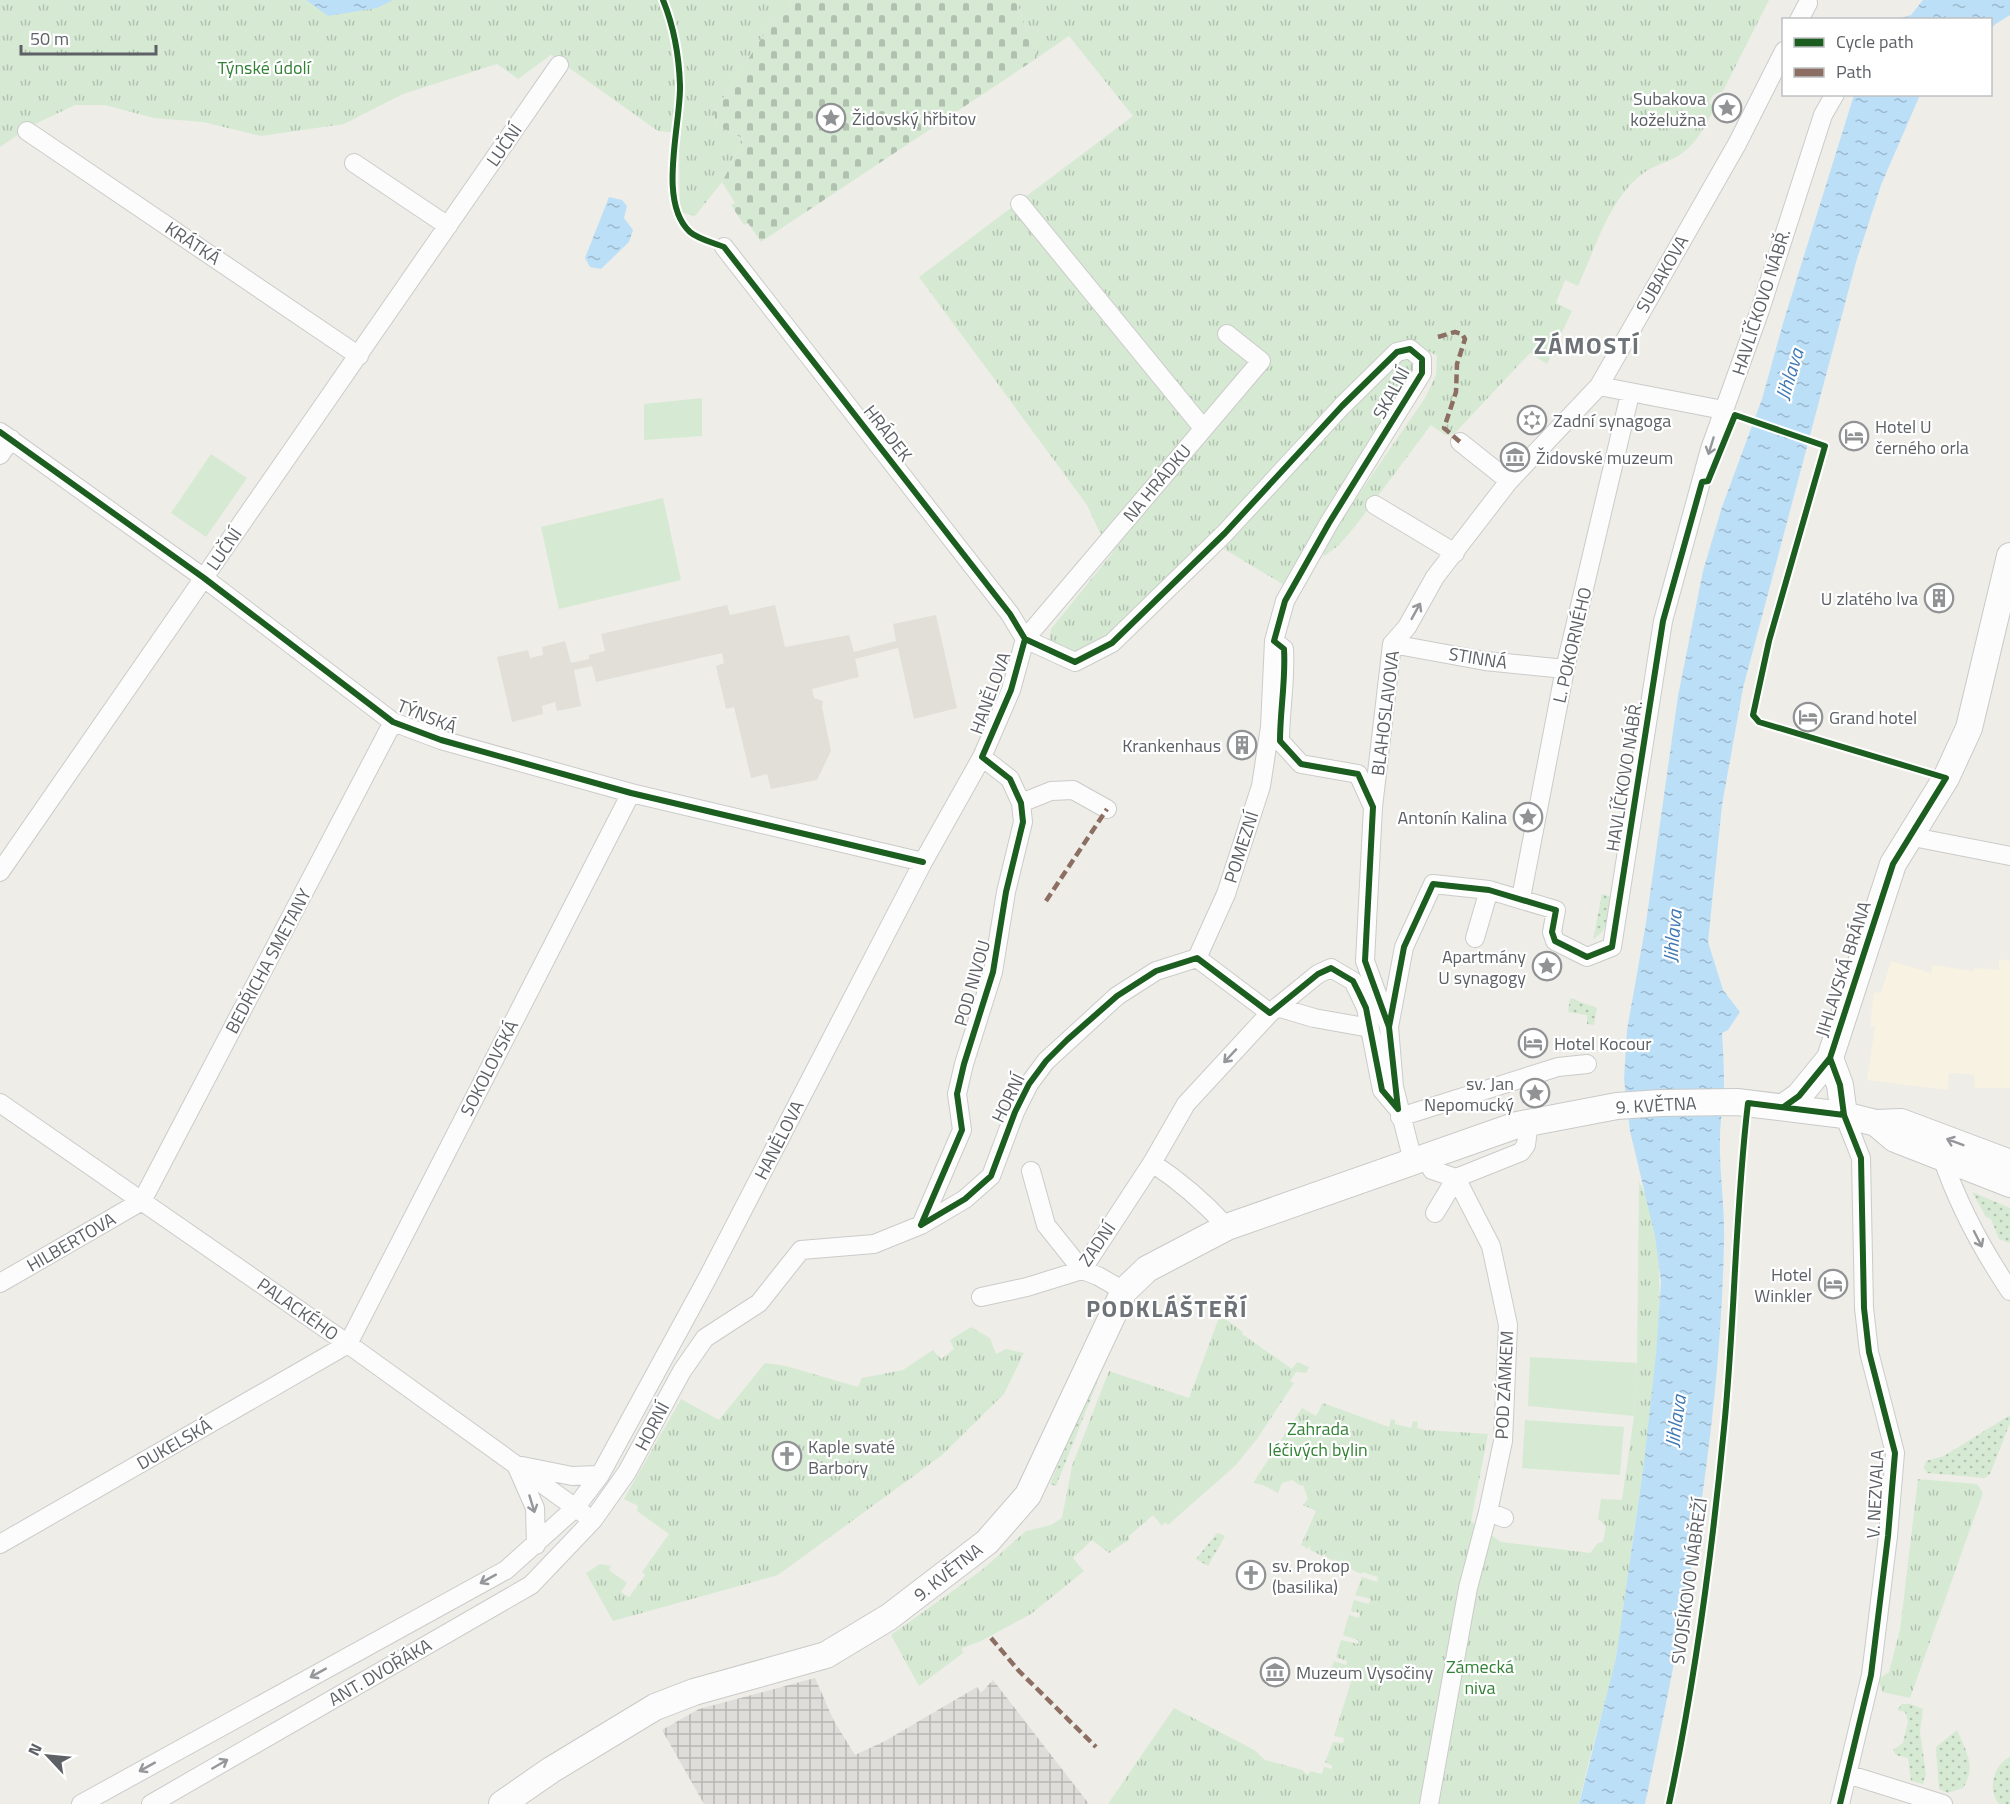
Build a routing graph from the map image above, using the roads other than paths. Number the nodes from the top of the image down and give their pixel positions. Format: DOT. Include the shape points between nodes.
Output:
graph roads {
  1 [pos="1808,3"];
  2 [pos="1800,18"];
  3 [pos="1782,55"];
  4 [pos="559,65"];
  5 [pos="1834,96"];
  6 [pos="27,131"];
  7 [pos="354,163"];
  8 [pos="1020,204"];
  9 [pos="448,226"];
  10 [pos="724,247"];
  11 [pos="1227,334"];
  12 [pos="359,356"];
  13 [pos="1599,386"];
  14 [pos="1630,393"];
  15 [pos="1723,410"];
  16 [pos="1203,428"];
  17 [pos="5,435"];
  18 [pos="1460,442"];
  19 [pos="0,455"];
  20 [pos="1509,481"];
  21 [pos="1376,505"];
  22 [pos="1455,553"];
  23 [pos="2010,556"];
  24 [pos="204,578"];
  25 [pos="1025,639"];
  26 [pos="1274,641"];
  27 [pos="1392,644"];
  28 [pos="1565,669"];
  29 [pos="393,722"];
  30 [pos="982,757"];
  31 [pos="631,793"];
  32 [pos="1021,803"];
  33 [pos="1372,807"];
  34 [pos="1107,809"];
  35 [pos="1908,836"];
  36 [pos="2010,856"];
  37 [pos="923,862"];
  38 [pos="0,872"];
  39 [pos="1489,890"];
  40 [pos="1521,898"];
  41 [pos="1475,938"];
  42 [pos="1197,958"];
  43 [pos="1274,1010"];
  44 [pos="1389,1027"];
  45 [pos="1370,1028"];
  46 [pos="1830,1058"];
  47 [pos="1587,1064"];
  48 [pos="0,1103"];
  49 [pos="1785,1106"];
  50 [pos="1399,1113"];
  51 [pos="1844,1115"];
  52 [pos="1529,1122"];
  53 [pos="1876,1123"];
  54 [pos="1942,1158"];
  55 [pos="1424,1162"];
  56 [pos="1152,1163"];
  57 [pos="1031,1171"];
  58 [pos="2003,1174"];
  59 [pos="1455,1178"];
  60 [pos="142,1201"];
  61 [pos="921,1226"];
  62 [pos="1227,1227"];
  63 [pos="1082,1270"];
  64 [pos="0,1284"];
  65 [pos="1125,1291"];
  66 [pos="2010,1291"];
  67 [pos="981,1297"];
  68 [pos="348,1344"];
  69 [pos="517,1466"];
  70 [pos="600,1475"];
  71 [pos="575,1508"];
  72 [pos="593,1520"];
  73 [pos="0,1544"];
  74 [pos="536,1545"];
  75 [pos="1846,1774"];
  76 [pos="81,1804"];
  77 [pos="151,1804"];
  78 [pos="502,1804"];
  79 [pos="1429,1804"];
  80 [pos="1840,1804"];
  81 [pos="1943,1804"];
  1 -- 2 [label="street"];
  3 -- 13 [label="street, SUBAKOVA" via="1737,144"];
  4 -- 9 [label="street, LUČNÍ"];
  5 -- 15 [label="street, HAVLÍČKOVO NÁBŘ." via="1823,115"];
  6 -- 12 [label="street, KRÁTKÁ"];
  7 -- 9 [label="street"];
  8 -- 16 [label="street"];
  9 -- 12 [label="street, LUČNÍ"];
  10 -- 25 [label="street, HRÁDEK"];
  11 -- 16 [label="street, NA HRÁDKU" via="1261,361"];
  12 -- 24 [label="street, LUČNÍ"];
  13 -- 14 [label="street"];
  13 -- 20 [label="street, BLAHOSLAVOVA"];
  14 -- 15 [label="street"];
  14 -- 28 [label="street, L. POKORNÉHO"];
  15 -- 40 [label="street, HAVLÍČKOVO NÁBŘ., one-way" via="1663,621 1612,947 1587,957 1555,941 1552,932 1556,910"];
  16 -- 25 [label="street, NA HRÁDKU"];
  17 -- 19 [label="street"];
  17 -- 24 [label="street, TÝNSKÁ"];
  18 -- 20 [label="street"];
  20 -- 22 [label="street, BLAHOSLAVOVA"];
  21 -- 22 [label="street"];
  27 -- 22 [label="street, BLAHOSLAVOVA, one-way"];
  23 -- 35 [label="main road, JIHLAVSKÁ BRÁNA" via="1969,728 1946,778"];
  24 -- 29 [label="street, TÝNSKÁ"];
  24 -- 38 [label="street, LUČNÍ"];
  25 -- 26 [label="street, SKALNÍ" via="1076,662 1112,643 1225,533 1342,406 1397,352 1410,349 1422,359 1422,373 1285,601"];
  25 -- 30 [label="street, HANĚLOVA" via="1011,690"];
  26 -- 33 [label="street" via="1284,649 1280,741 1300,765 1358,774"];
  26 -- 42 [label="street, POMEZNÍ" via="1270,727 1261,786 1226,894"];
  27 -- 28 [label="street, STINNÁ" via="1485,661"];
  27 -- 33 [label="street, BLAHOSLAVOVA"];
  28 -- 40 [label="street, L. POKORNÉHO"];
  29 -- 31 [label="street, TÝNSKÁ" via="441,740"];
  29 -- 60 [label="street, BEDŘICHA SMETANY"];
  30 -- 32 [label="street, POD NIVOU" via="1010,779"];
  30 -- 37 [label="street, HANĚLOVA"];
  31 -- 37 [label="street, TÝNSKÁ"];
  31 -- 68 [label="street, SOKOLOVSKÁ"];
  32 -- 34 [label="street" via="1051,791 1073,790"];
  32 -- 61 [label="street, POD NIVOU" via="1023,822 993,972 957,1094 962,1130"];
  33 -- 44 [label="street, BLAHOSLAVOVA" via="1365,961"];
  35 -- 36 [label="street"];
  35 -- 46 [label="main road, JIHLAVSKÁ BRÁNA" via="1893,864"];
  37 -- 70 [label="street, HANĚLOVA" via="708,1277"];
  39 -- 40 [label="street"];
  39 -- 41 [label="street"];
  39 -- 44 [label="street" via="1433,884 1404,947"];
  42 -- 43 [label="street"];
  42 -- 61 [label="street, HORNÍ" via="1156,971 1117,996 1067,1040 1029,1084 992,1176 965,1199"];
  43 -- 45 [label="street"];
  43 -- 45 [label="street, BLAHOSLAVOVA" via="1331,968 1353,981 1366,1008"];
  43 -- 56 [label="street, ZADNÍ, one-way" via="1186,1104"];
  44 -- 50 [label="street, BLAHOSLAVOVA"];
  45 -- 50 [label="street, BLAHOSLAVOVA" via="1382,1090"];
  46 -- 49 [label="main road" via="1799,1096"];
  46 -- 51 [label="main road, JIHLAVSKÁ BRÁNA" via="1840,1084"];
  47 -- 50 [label="street" via="1558,1067"];
  48 -- 60 [label="street, PALACKÉHO"];
  49 -- 51 [label="main road, 9. KVĚTNA"];
  49 -- 52 [label="main road, 9. KVĚTNA" via="1660,1103"];
  50 -- 55 [label="street, BLAHOSLAVOVA"];
  51 -- 53 [label="main road, 9. KVĚTNA"];
  51 -- 75 [label="street, V. NEZVALA" via="1861,1158 1864,1308 1869,1352 1895,1453 1870,1675"];
  52 -- 55 [label="main road, 9. KVĚTNA"];
  52 -- 59 [label="street" via="1521,1152"];
  53 -- 54 [label="main road" via="1895,1139"];
  58 -- 53 [label="main road, one-way" via="1902,1122"];
  54 -- 58 [label="main road"];
  54 -- 66 [label="street, one-way" via="1986,1254"];
  55 -- 59 [label="street"];
  55 -- 59 [label="street, BLAHOSLAVOVA" via="1436,1193 1435,1214"];
  55 -- 62 [label="main road, 9. KVĚTNA"];
  56 -- 62 [label="street" via="1208,1205"];
  56 -- 63 [label="street, ZADNÍ"];
  57 -- 63 [label="street" via="1046,1225"];
  59 -- 79 [label="street, POD ZÁMKEM" via="1491,1246 1508,1325 1496,1515 1468,1588"];
  60 -- 64 [label="street, HILBERTOVA"];
  60 -- 68 [label="street, PALACKÉHO"];
  61 -- 72 [label="street, HORNÍ" via="874,1244 801,1250 759,1303 705,1338 682,1371 627,1472"];
  62 -- 65 [label="main road, 9. KVĚTNA" via="1147,1269"];
  63 -- 65 [label="street"];
  63 -- 67 [label="street, ZADNÍ"];
  65 -- 78 [label="main road, 9. KVĚTNA" via="1028,1495 987,1542 889,1617 826,1655 694,1692 656,1707"];
  68 -- 69 [label="street, PALACKÉHO"];
  68 -- 73 [label="street, DUKELSKÁ"];
  69 -- 70 [label="street" via="572,1476"];
  69 -- 71 [label="street, PALACKÉHO"];
  69 -- 74 [label="street, one-way" via="535,1508"];
  70 -- 71 [label="street, HANĚLOVA"];
  71 -- 72 [label="street, PALACKÉHO"];
  71 -- 74 [label="street, ANT. DVOŘÁKA"];
  77 -- 72 [label="street, ANT. DVOŘÁKA, one-way" via="531,1585"];
  74 -- 76 [label="street, ANT. DVOŘÁKA, one-way" via="506,1570"];
  75 -- 80 [label="street, V. NEZVALA"];
  75 -- 81 [label="street"];
}
